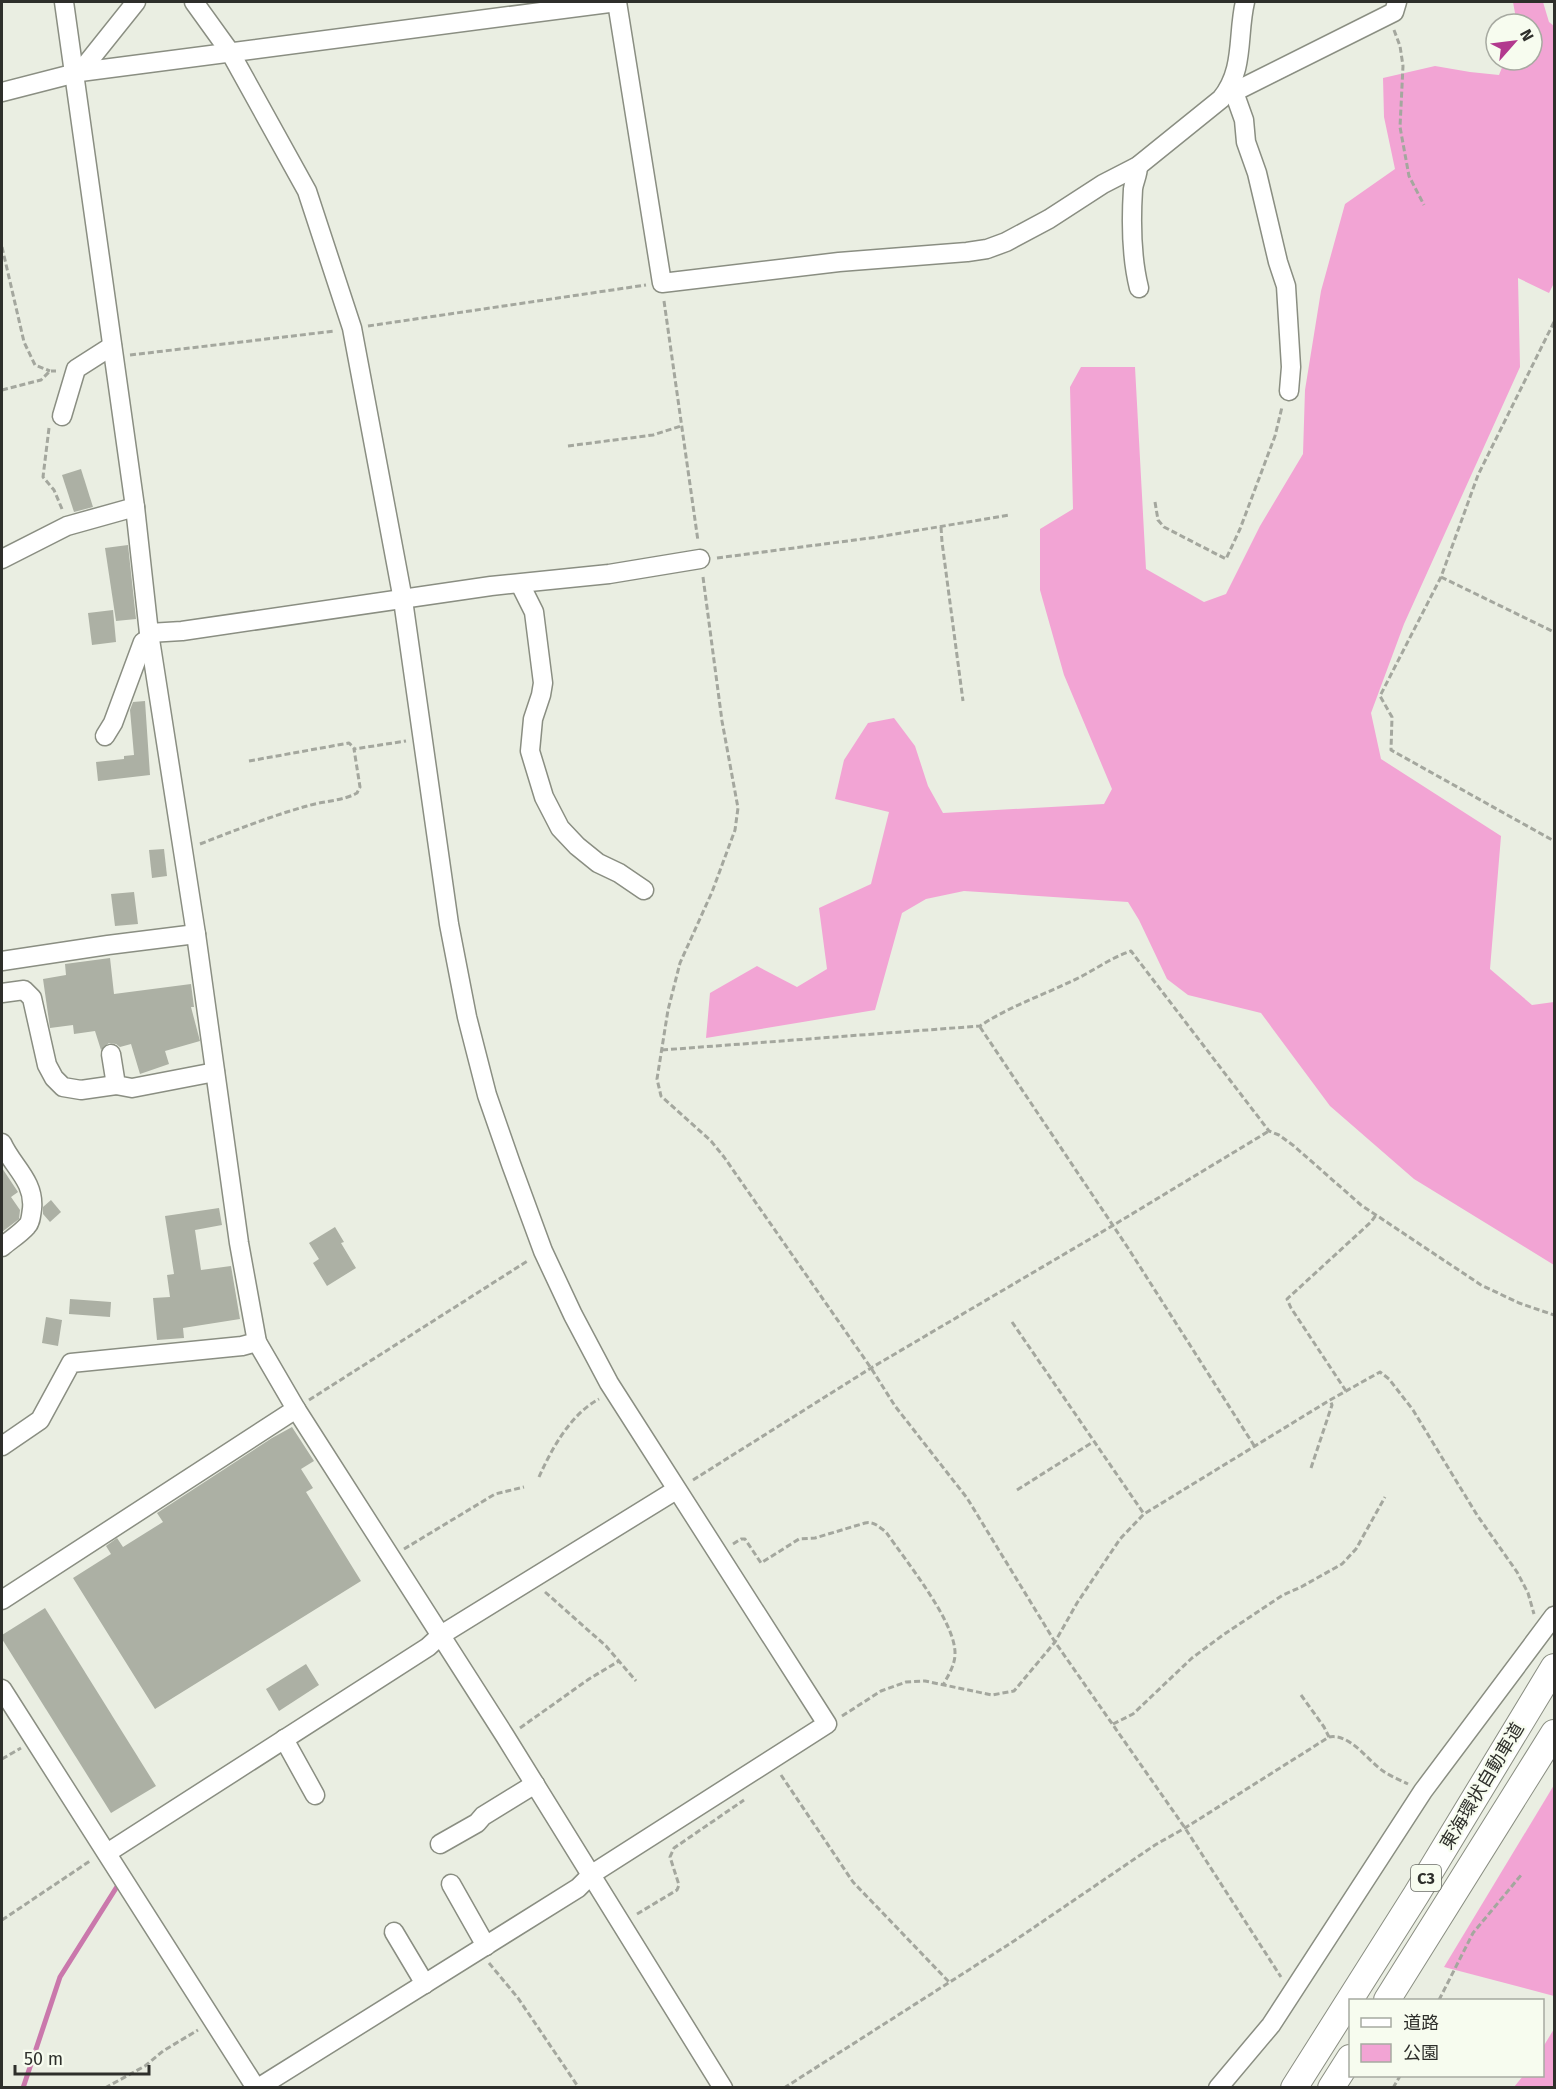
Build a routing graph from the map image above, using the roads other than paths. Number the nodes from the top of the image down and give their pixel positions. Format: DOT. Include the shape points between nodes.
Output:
graph roads {
  1 [pos="64,2"];
  2 [pos="136,2"];
  3 [pos="194,2"];
  4 [pos="617,2"];
  5 [pos="1245,2"];
  6 [pos="1393,8"];
  7 [pos="230,52"];
  8 [pos="77,72"];
  9 [pos="1232,90"];
  10 [pos="2,92"];
  11 [pos="1138,166"];
  12 [pos="1139,288"];
  13 [pos="113,351"];
  14 [pos="1289,391"];
  15 [pos="63,416"];
  16 [pos="135,507"];
  17 [pos="2,559"];
  18 [pos="700,559"];
  19 [pos="520,584"];
  20 [pos="403,600"];
  21 [pos="149,636"];
  22 [pos="105,736"];
  23 [pos="644,890"];
  24 [pos="196,934"];
  25 [pos="2,961"];
  26 [pos="2,993"];
  27 [pos="111,1054"];
  28 [pos="215,1072"];
  29 [pos="116,1085"];
  30 [pos="2,1143"];
  31 [pos="2,1246"];
  32 [pos="257,1342"];
  33 [pos="296,1409"];
  34 [pos="2,1446"];
  35 [pos="676,1490"];
  36 [pos="2,1600"];
  37 [pos="1554,1616"];
  38 [pos="441,1635"];
  39 [pos="1554,1667"];
  40 [pos="2,1689"];
  41 [pos="1554,1733"];
  42 [pos="284,1739"];
  43 [pos="535,1784"];
  44 [pos="315,1795"];
  45 [pos="440,1844"];
  46 [pos="107,1853"];
  47 [pos="592,1874"];
  48 [pos="451,1884"];
  49 [pos="394,1932"];
  50 [pos="484,1947"];
  51 [pos="425,1984"];
  52 [pos="1350,1999"];
  53 [pos="1388,1999"];
  54 [pos="1349,2001"];
  55 [pos="1349,2060"];
  56 [pos="257,2088"];
  57 [pos="723,2088"];
  58 [pos="1218,2088"];
  59 [pos="1294,2088"];
  60 [pos="1331,2088"];
  1 -- 8 [label="street"];
  2 -- 8 [label="street"];
  3 -- 7 [label="street"];
  4 -- 7 [label="street"];
  4 -- 11 [label="street" via="662,283 987,249 1032,228"];
  5 -- 9 [label="street"];
  6 -- 9 [label="street"];
  7 -- 8 [label="street"];
  7 -- 20 [label="street" via="307,191 352,328"];
  8 -- 10 [label="street"];
  8 -- 13 [label="street"];
  9 -- 11 [label="street"];
  9 -- 14 [label="street" via="1244,120 1246,142 1286,286 1292,367"];
  11 -- 12 [label="street" via="1132,224"];
  13 -- 15 [label="street" via="76,369"];
  13 -- 16 [label="street"];
  16 -- 17 [label="street" via="67,526"];
  16 -- 21 [label="street"];
  18 -- 19 [label="street"];
  19 -- 20 [label="street"];
  19 -- 23 [label="street" via="534,612 543,683 533,719 530,752 544,797 560,828 577,846"];
  20 -- 21 [label="street"];
  20 -- 35 [label="street" via="448,924 487,1095 543,1251 573,1315 614,1391"];
  21 -- 22 [label="street" via="143,642"];
  21 -- 24 [label="street"];
  24 -- 25 [label="street"];
  24 -- 28 [label="street"];
  26 -- 29 [label="street" via="24,990 32,998 47,1065 63,1087 81,1090"];
  27 -- 29 [label="street"];
  28 -- 29 [label="street" via="132,1088"];
  28 -- 32 [label="street" via="245,1287"];
  30 -- 31 [label="street" via="21,1170 33,1200 27,1226"];
  32 -- 33 [label="street"];
  32 -- 34 [label="street" via="71,1363 40,1420"];
  33 -- 36 [label="street"];
  33 -- 38 [label="street"];
  35 -- 38 [label="street"];
  35 -- 47 [label="street" via="827,1724"];
  37 -- 58 [label="street" via="1423,1791 1271,2025"];
  38 -- 42 [label="street"];
  38 -- 43 [label="street"];
  39 -- 52 [label="highway, 東海環状自動車道 / C3"];
  40 -- 46 [label="street"];
  41 -- 53 [label="highway, 東海環状自動車道 / C3"];
  42 -- 44 [label="street"];
  42 -- 46 [label="street"];
  43 -- 45 [label="street"];
  43 -- 47 [label="street"];
  46 -- 56 [label="street"];
  47 -- 50 [label="street" via="578,1888"];
  47 -- 57 [label="street"];
  48 -- 50 [label="street"];
  49 -- 51 [label="street"];
  50 -- 51 [label="street"];
  51 -- 56 [label="street"];
  54 -- 59 [label="highway, 東海環状自動車道 / C3"];
  55 -- 60 [label="highway"];
}
